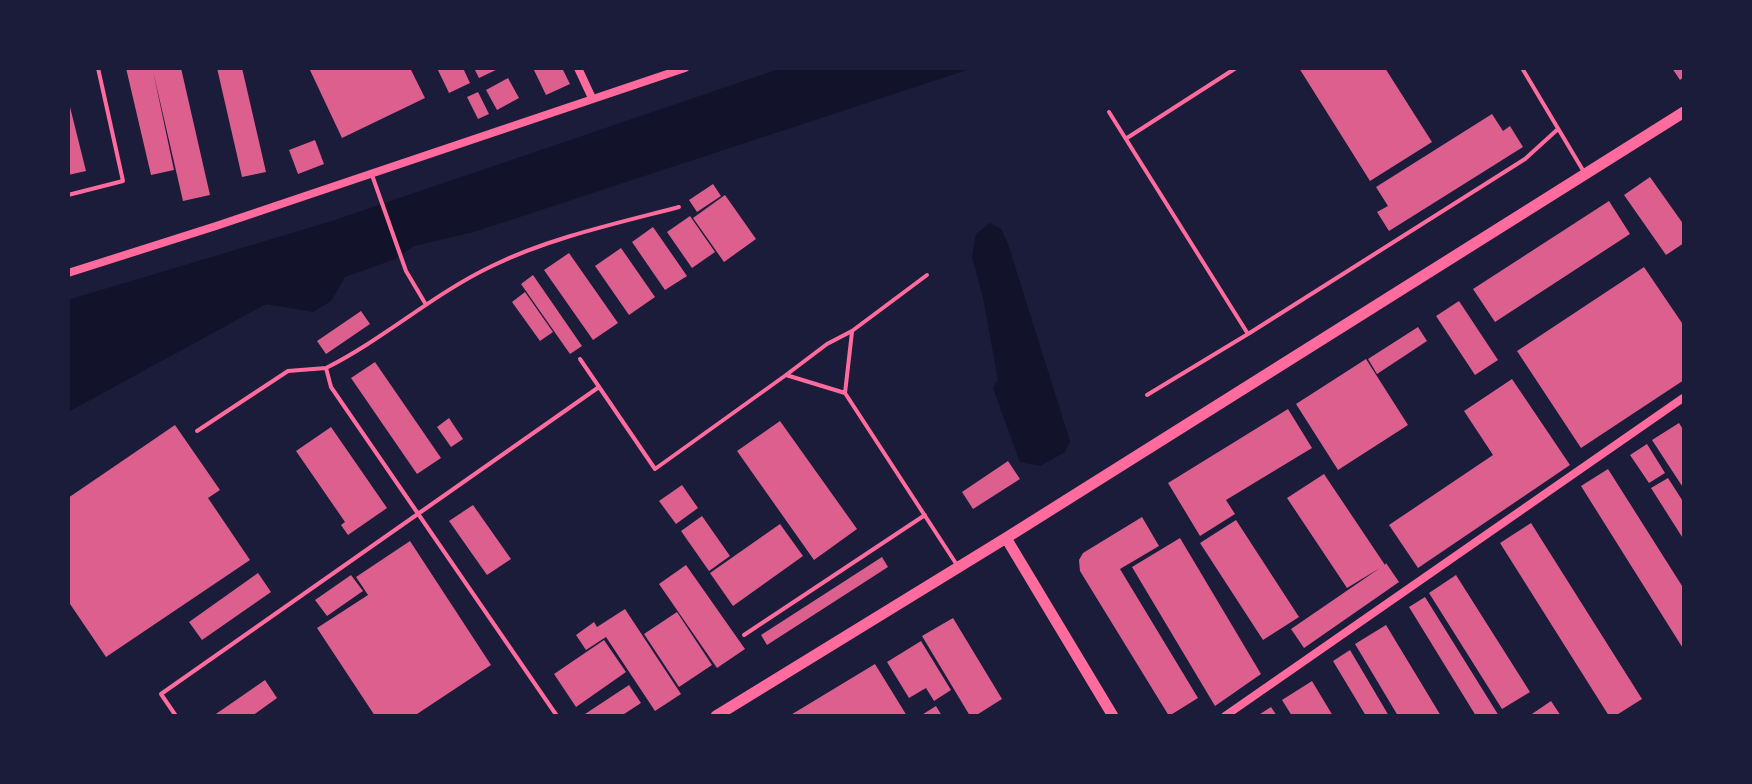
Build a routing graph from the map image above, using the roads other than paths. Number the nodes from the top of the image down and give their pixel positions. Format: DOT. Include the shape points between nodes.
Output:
graph roads {
  1 [pos="98,68"];
  2 [pos="578,68"];
  3 [pos="685,68"];
  4 [pos="1236,68"];
  5 [pos="1522,68"];
  6 [pos="592,98"];
  7 [pos="1109,112"];
  8 [pos="1684,112"];
  9 [pos="1558,129"];
  10 [pos="1127,138"];
  11 [pos="371,173"];
  12 [pos="1585,174"];
  13 [pos="68,195"];
  14 [pos="679,207"];
  15 [pos="68,273"];
  16 [pos="927,275"];
  17 [pos="425,303"];
  18 [pos="852,331"];
  19 [pos="1248,334"];
  20 [pos="580,359"];
  21 [pos="326,368"];
  22 [pos="786,375"];
  23 [pos="599,387"];
  24 [pos="845,393"];
  25 [pos="1147,395"];
  26 [pos="1684,400"];
  27 [pos="197,431"];
  28 [pos="418,514"];
  29 [pos="925,515"];
  30 [pos="1006,538"];
  31 [pos="959,567"];
  32 [pos="744,635"];
  33 [pos="176,716"];
  34 [pos="557,716"];
  35 [pos="716,716"];
  36 [pos="1113,716"];
  37 [pos="1225,716"];
  1 -- 13 [label="lane" via="123,181"];
  2 -- 6 [label="street"];
  3 -- 6 [label="street"];
  4 -- 10 [label="lane"];
  5 -- 9 [label="lane"];
  6 -- 11 [label="street"];
  7 -- 10 [label="lane"];
  8 -- 12 [label="street"];
  9 -- 12 [label="lane"];
  9 -- 19 [label="lane" via="1525,159"];
  10 -- 19 [label="lane"];
  11 -- 15 [label="street"];
  11 -- 17 [label="lane" via="406,271"];
  12 -- 30 [label="street"];
  14 -- 17 [label="lane" via="575,235 494,265"];
  16 -- 18 [label="lane"];
  17 -- 21 [label="lane"];
  18 -- 22 [label="lane"];
  18 -- 24 [label="lane"];
  19 -- 25 [label="lane"];
  20 -- 23 [label="lane"];
  21 -- 27 [label="lane" via="288,371"];
  21 -- 28 [label="lane" via="331,387"];
  22 -- 23 [label="lane" via="655,469"];
  22 -- 24 [label="lane"];
  23 -- 28 [label="lane"];
  24 -- 29 [label="lane"];
  26 -- 37 [label="street"];
  28 -- 33 [label="lane" via="161,694"];
  28 -- 34 [label="lane"];
  29 -- 31 [label="lane"];
  29 -- 32 [label="lane"];
  30 -- 31 [label="street"];
  30 -- 36 [label="street"];
  31 -- 35 [label="street"];
}
